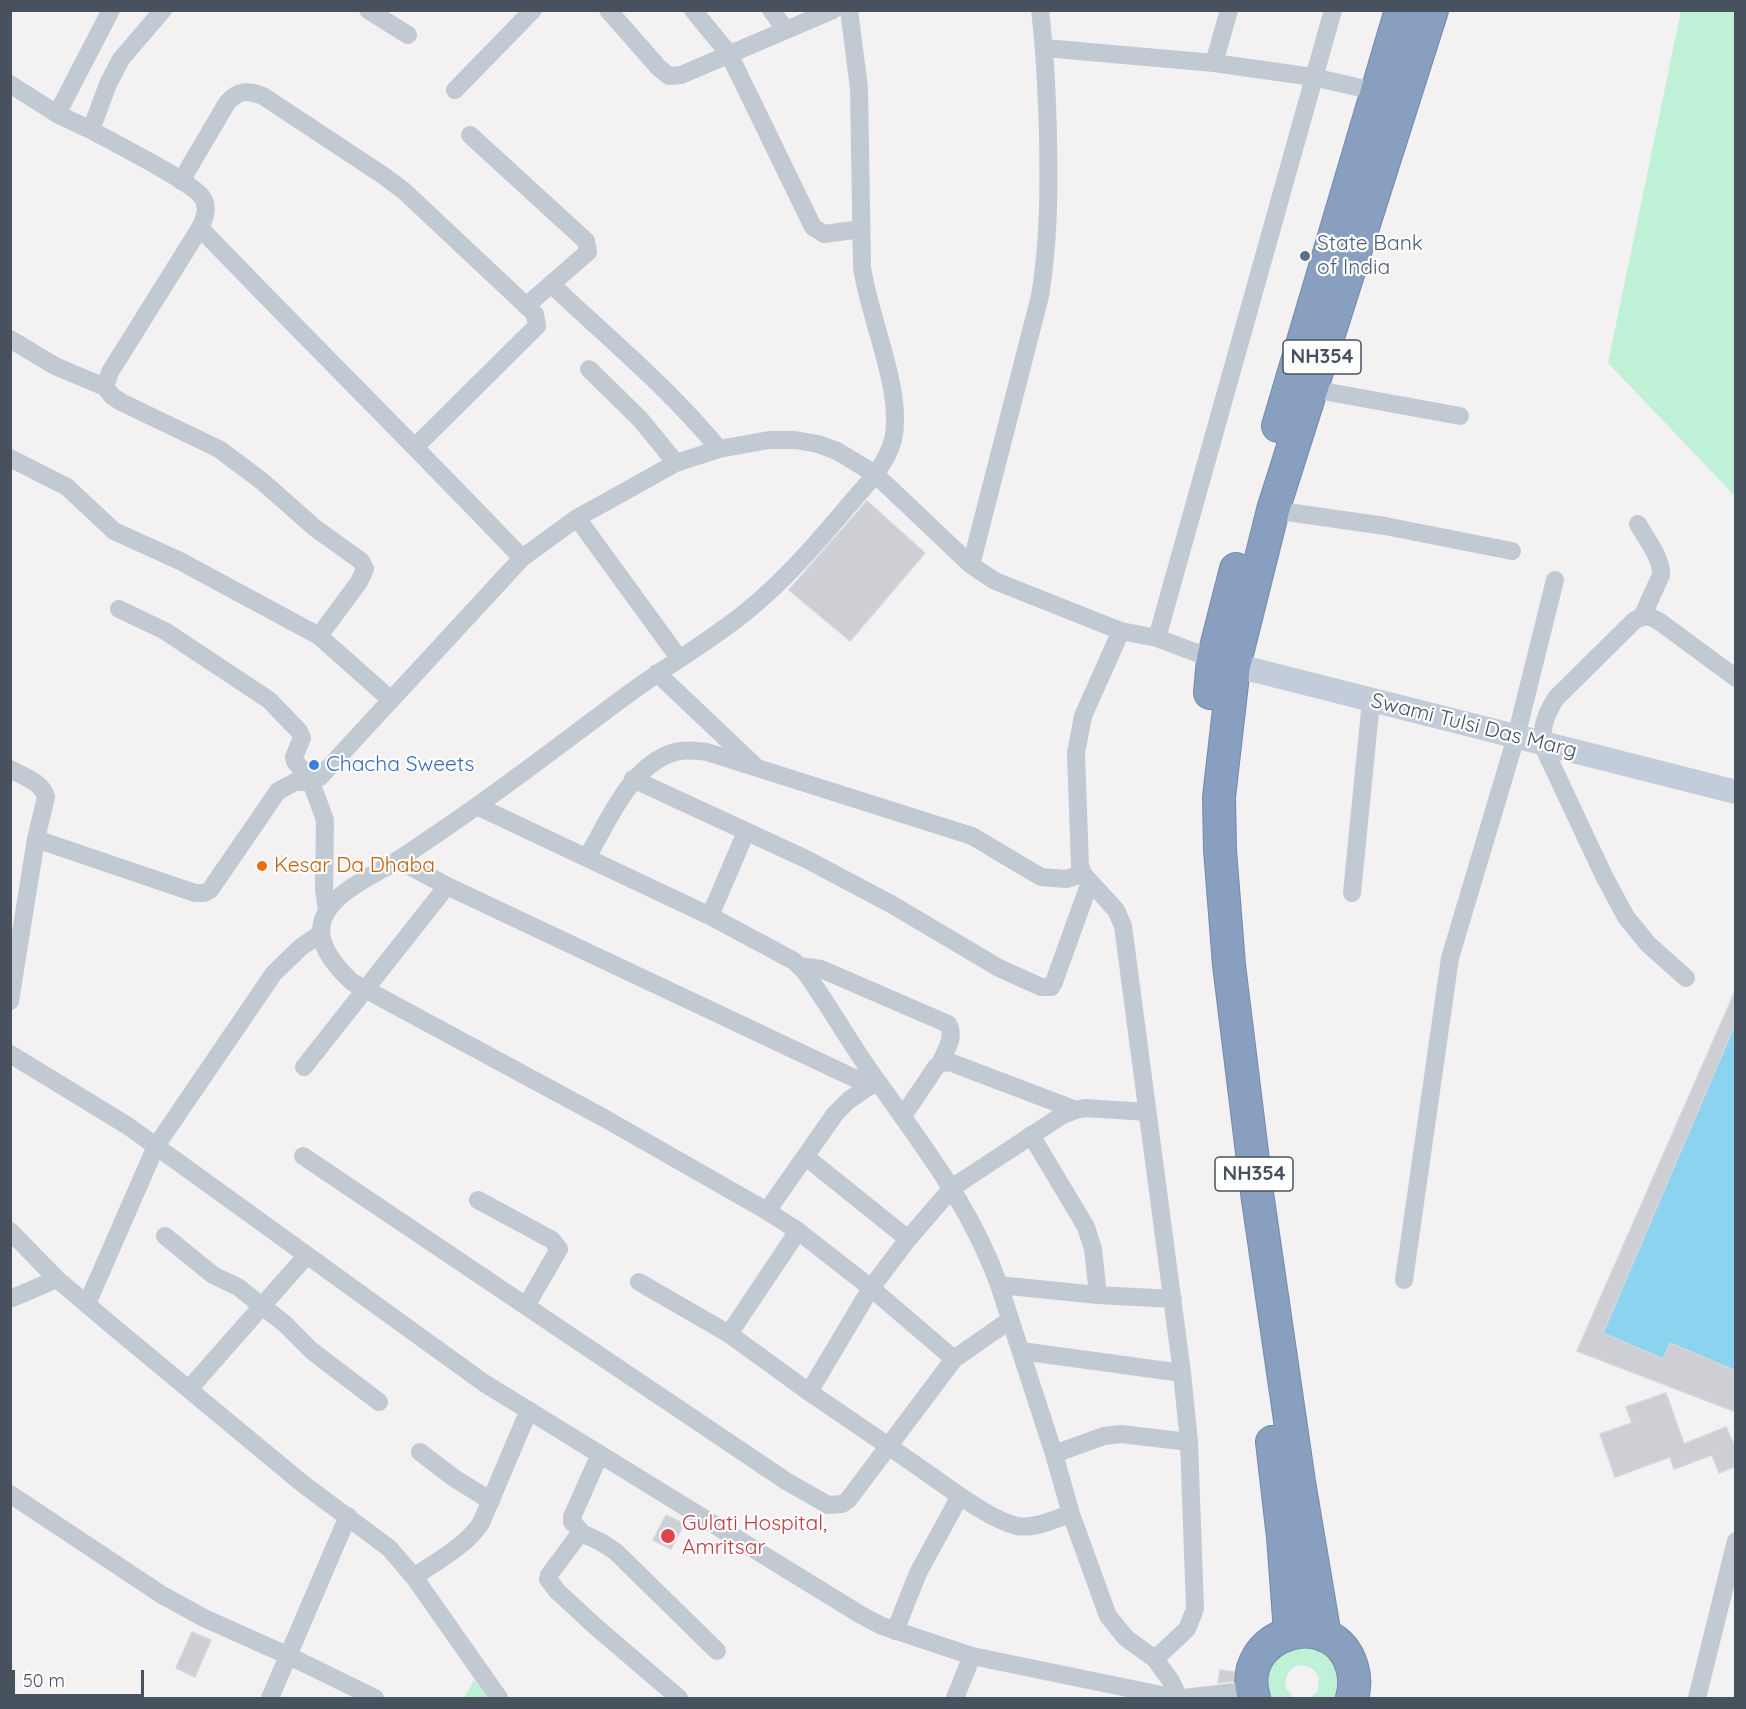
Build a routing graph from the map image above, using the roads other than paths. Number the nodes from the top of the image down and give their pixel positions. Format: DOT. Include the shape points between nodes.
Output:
graph roads {
  1 [pos="111,10"];
  2 [pos="163,10"];
  3 [pos="368,10"];
  4 [pos="533,10"];
  5 [pos="608,10"];
  6 [pos="693,10"];
  7 [pos="771,10"];
  8 [pos="833,10"];
  9 [pos="849,10"];
  10 [pos="1040,10"];
  11 [pos="1229,10"];
  12 [pos="1333,10"];
  13 [pos="1401,10"];
  14 [pos="1432,10"];
  15 [pos="786,30"];
  16 [pos="408,35"];
  17 [pos="1045,48"];
  18 [pos="729,54"];
  19 [pos="1214,63"];
  20 [pos="1313,77"];
  21 [pos="10,84"];
  22 [pos="455,90"];
  23 [pos="1390,96"];
  24 [pos="57,114"];
  25 [pos="91,130"];
  26 [pos="470,135"];
  27 [pos="181,181"];
  28 [pos="200,228"];
  29 [pos="861,229"];
  30 [pos="551,284"];
  31 [pos="526,306"];
  32 [pos="10,339"];
  33 [pos="589,369"];
  34 [pos="105,387"];
  35 [pos="1312,389"];
  36 [pos="1460,416"];
  37 [pos="416,446"];
  38 [pos="719,449"];
  39 [pos="10,458"];
  40 [pos="676,463"];
  41 [pos="875,474"];
  42 [pos="1273,510"];
  43 [pos="577,518"];
  44 [pos="1638,524"];
  45 [pos="1512,551"];
  46 [pos="522,558"];
  47 [pos="971,565"];
  48 [pos="1556,580"];
  49 [pos="119,609"];
  50 [pos="1641,617"];
  51 [pos="1121,631"];
  52 [pos="319,636"];
  53 [pos="1157,638"];
  54 [pos="679,658"];
  55 [pos="1223,663"];
  56 [pos="657,673"];
  57 [pos="1736,678"];
  58 [pos="391,700"];
  59 [pos="1371,701"];
  60 [pos="1516,737"];
  61 [pos="1542,744"];
  62 [pos="758,768"];
  63 [pos="10,769"];
  64 [pos="633,779"];
  65 [pos="311,782"];
  66 [pos="1736,792"];
  67 [pos="477,806"];
  68 [pos="746,832"];
  69 [pos="36,838"];
  70 [pos="587,857"];
  71 [pos="398,860"];
  72 [pos="1086,878"];
  73 [pos="447,886"];
  74 [pos="1353,893"];
  75 [pos="327,910"];
  76 [pos="710,916"];
  77 [pos="320,934"];
  78 [pos="799,966"];
  79 [pos="1686,978"];
  80 [pos="365,989"];
  81 [pos="10,1001"];
  82 [pos="10,1054"];
  83 [pos="940,1064"];
  84 [pos="303,1068"];
  85 [pos="874,1084"];
  86 [pos="1076,1110"];
  87 [pos="1147,1112"];
  88 [pos="903,1116"];
  89 [pos="1031,1135"];
  90 [pos="156,1146"];
  91 [pos="303,1156"];
  92 [pos="806,1156"];
  93 [pos="953,1187"];
  94 [pos="478,1200"];
  95 [pos="766,1211"];
  96 [pos="10,1231"];
  97 [pos="798,1231"];
  98 [pos="165,1236"];
  99 [pos="908,1239"];
  100 [pos="307,1255"];
  101 [pos="57,1279"];
  102 [pos="1404,1280"];
  103 [pos="639,1282"];
  104 [pos="999,1285"];
  105 [pos="871,1288"];
  106 [pos="1098,1295"];
  107 [pos="10,1299"];
  108 [pos="1173,1299"];
  109 [pos="87,1304"];
  110 [pos="260,1306"];
  111 [pos="526,1306"];
  112 [pos="1010,1320"];
  113 [pos="729,1334"];
  114 [pos="1021,1351"];
  115 [pos="954,1359"];
  116 [pos="1182,1373"];
  117 [pos="189,1389"];
  118 [pos="808,1392"];
  119 [pos="379,1402"];
  120 [pos="529,1410"];
  121 [pos="1190,1442"];
  122 [pos="890,1447"];
  123 [pos="420,1452"];
  124 [pos="600,1454"];
  125 [pos="1054,1454"];
  126 [pos="10,1494"];
  127 [pos="960,1496"];
  128 [pos="491,1501"];
  129 [pos="1071,1514"];
  130 [pos="348,1516"];
  131 [pos="579,1532"];
  132 [pos="1736,1541"];
  133 [pos="414,1576"];
  134 [pos="895,1631"];
  135 [pos="1290,1632"];
  136 [pos="1325,1636"];
  137 [pos="717,1651"];
  138 [pos="288,1656"];
  139 [pos="972,1656"];
  140 [pos="1155,1659"];
  141 [pos="1253,1694"];
  142 [pos="270,1698"];
  143 [pos="375,1698"];
  144 [pos="499,1698"];
  145 [pos="680,1698"];
  146 [pos="955,1698"];
  147 [pos="1178,1698"];
  148 [pos="1184,1698"];
  149 [pos="1352,1698"];
  150 [pos="1697,1698"];
  1 -- 24 [label="street"];
  2 -- 25 [label="street" via="121,59"];
  3 -- 16 [label="street"];
  4 -- 22 [label="street"];
  5 -- 18 [label="street" via="669,76 681,75"];
  6 -- 18 [label="street"];
  7 -- 15 [label="street"];
  8 -- 15 [label="street"];
  9 -- 29 [label="street" via="859,88"];
  10 -- 17 [label="street"];
  11 -- 19 [label="street"];
  12 -- 20 [label="street"];
  13 -- 23 [label="highway, NH354"];
  14 -- 23 [label="highway, NH354"];
  15 -- 18 [label="street"];
  17 -- 19 [label="street"];
  17 -- 47 [label="street" via="1047,254 1040,296"];
  18 -- 29 [label="street" via="813,227 824,234"];
  19 -- 20 [label="street"];
  20 -- 23 [label="street"];
  20 -- 53 [label="street"];
  21 -- 24 [label="street"];
  23 -- 35 [label="highway, NH354"];
  23 -- 55 [label="highway, NH354" via="1222,617"];
  24 -- 25 [label="street"];
  25 -- 27 [label="street"];
  26 -- 30 [label="street" via="586,241 588,252"];
  27 -- 28 [label="street" via="202,196 206,205"];
  27 -- 31 [label="street" via="234,94 244,91 263,96 404,191"];
  28 -- 34 [label="street" via="110,372"];
  28 -- 37 [label="street"];
  29 -- 41 [label="street" via="865,288 892,390 893,439"];
  30 -- 31 [label="street"];
  30 -- 38 [label="street" via="656,379"];
  31 -- 37 [label="street" via="537,319 537,326"];
  32 -- 34 [label="street" via="55,366"];
  33 -- 40 [label="street" via="654,434"];
  34 -- 52 [label="street" via="121,402 219,449 315,528 362,561 365,569 359,582"];
  35 -- 36 [label="street"];
  35 -- 42 [label="highway, NH354"];
  37 -- 46 [label="street"];
  38 -- 40 [label="street"];
  38 -- 41 [label="street" via="769,440 795,440 837,451"];
  39 -- 52 [label="street" via="67,487 114,531 180,561"];
  40 -- 43 [label="street"];
  41 -- 47 [label="street"];
  41 -- 54 [label="street" via="766,594"];
  42 -- 45 [label="street" via="1385,526"];
  42 -- 55 [label="highway, NH354"];
  43 -- 46 [label="street"];
  43 -- 54 [label="street"];
  44 -- 50 [label="street" via="1661,571"];
  46 -- 58 [label="street"];
  47 -- 51 [label="street" via="995,581"];
  48 -- 60 [label="street"];
  49 -- 65 [label="street" via="165,631 269,700 299,731 302,738 294,757"];
  50 -- 57 [label="street" via="1649,616 1660,622"];
  50 -- 61 [label="street" via="1556,698 1542,726"];
  51 -- 53 [label="street"];
  51 -- 72 [label="street" via="1078,735 1078,853"];
  52 -- 58 [label="street"];
  53 -- 55 [label="street"];
  54 -- 56 [label="street"];
  55 -- 59 [label="street, Swami Tulsi Das Marg"];
  55 -- 135 [label="highway, NH354" via="1209,707 1200,776 1199,874 1276,1473"];
  55 -- 136 [label="highway, NH354" via="1220,850 1229,965 1257,1193"];
  56 -- 62 [label="street"];
  56 -- 67 [label="street"];
  58 -- 65 [label="street"];
  59 -- 60 [label="street, Swami Tulsi Das Marg"];
  59 -- 74 [label="street"];
  60 -- 61 [label="street, Swami Tulsi Das Marg"];
  60 -- 102 [label="street" via="1450,958"];
  61 -- 66 [label="street, Swami Tulsi Das Marg"];
  61 -- 79 [label="street" via="1626,917 1648,944"];
  62 -- 64 [label="street" via="687,750 665,756"];
  62 -- 72 [label="street" via="972,836 1041,877"];
  63 -- 69 [label="street" via="39,785 45,793"];
  64 -- 68 [label="street"];
  64 -- 70 [label="street"];
  65 -- 69 [label="street" via="295,782 278,791 210,890 204,893"];
  65 -- 75 [label="street" via="325,820"];
  67 -- 70 [label="street"];
  67 -- 71 [label="street"];
  68 -- 72 [label="street" via="891,904 999,968 1047,988 1054,982"];
  68 -- 76 [label="street"];
  69 -- 81 [label="street"];
  70 -- 76 [label="street"];
  71 -- 73 [label="street"];
  71 -- 75 [label="street" via="346,892"];
  72 -- 87 [label="street" via="1116,910 1123,926"];
  73 -- 80 [label="street"];
  73 -- 85 [label="street"];
  75 -- 77 [label="street"];
  76 -- 78 [label="street"];
  77 -- 80 [label="street" via="339,970"];
  77 -- 90 [label="street" via="274,973"];
  78 -- 83 [label="street" via="821,969 948,1024 952,1032"];
  78 -- 85 [label="street" via="814,984"];
  80 -- 84 [label="street"];
  80 -- 95 [label="street"];
  82 -- 90 [label="street"];
  83 -- 86 [label="street" via="952,1063"];
  83 -- 88 [label="street"];
  85 -- 88 [label="street"];
  85 -- 92 [label="street" via="834,1114"];
  86 -- 87 [label="street"];
  86 -- 89 [label="street"];
  87 -- 108 [label="street"];
  88 -- 93 [label="street"];
  89 -- 93 [label="street"];
  89 -- 106 [label="street" via="1086,1227 1093,1249"];
  90 -- 100 [label="street"];
  90 -- 109 [label="street"];
  91 -- 111 [label="street"];
  92 -- 95 [label="street"];
  92 -- 99 [label="street"];
  93 -- 99 [label="street"];
  93 -- 104 [label="street" via="990,1258"];
  94 -- 111 [label="street" via="552,1240 559,1248"];
  95 -- 97 [label="street"];
  96 -- 101 [label="street"];
  97 -- 105 [label="street"];
  97 -- 113 [label="street"];
  98 -- 110 [label="street"];
  99 -- 105 [label="street"];
  100 -- 110 [label="street"];
  100 -- 120 [label="street" via="484,1383"];
  101 -- 107 [label="street"];
  101 -- 109 [label="street"];
  103 -- 113 [label="street"];
  104 -- 106 [label="street"];
  104 -- 112 [label="street"];
  105 -- 115 [label="street"];
  105 -- 118 [label="street"];
  106 -- 108 [label="street"];
  108 -- 116 [label="street"];
  109 -- 117 [label="street"];
  110 -- 117 [label="street"];
  110 -- 119 [label="street"];
  111 -- 122 [label="street" via="786,1481 828,1505 849,1500"];
  112 -- 114 [label="street"];
  112 -- 115 [label="street"];
  113 -- 118 [label="street"];
  114 -- 116 [label="street"];
  114 -- 125 [label="street"];
  115 -- 122 [label="street"];
  116 -- 121 [label="street"];
  117 -- 130 [label="street" via="303,1484"];
  118 -- 122 [label="street"];
  120 -- 124 [label="street"];
  120 -- 128 [label="street"];
  121 -- 125 [label="street" via="1121,1434"];
  121 -- 140 [label="street" via="1195,1609 1187,1629"];
  122 -- 127 [label="street"];
  123 -- 128 [label="street"];
  124 -- 131 [label="street" via="572,1517"];
  124 -- 134 [label="street" via="861,1615"];
  125 -- 129 [label="street"];
  126 -- 138 [label="street" via="162,1595"];
  127 -- 129 [label="street" via="993,1516 1025,1527"];
  127 -- 134 [label="street" via="918,1573"];
  128 -- 133 [label="street" via="473,1535"];
  129 -- 140 [label="street" via="1108,1616 1126,1638"];
  130 -- 133 [label="street" via="389,1548"];
  130 -- 138 [label="street"];
  131 -- 137 [label="street" via="616,1552"];
  131 -- 145 [label="street" via="548,1580 596,1627"];
  132 -- 150 [label="street"];
  133 -- 144 [label="street"];
  134 -- 139 [label="street"];
  135 -- 136 [label="highway" via="1308,1631"];
  135 -- 141 [label="highway" via="1264,1648 1256,1661"];
  136 -- 149 [label="highway" via="1340,1646 1350,1660 1355,1678"];
  138 -- 142 [label="street"];
  138 -- 143 [label="street"];
  139 -- 146 [label="street"];
  139 -- 147 [label="street"];
  140 -- 147 [label="street"];
  141 -- 148 [label="street"];
}
